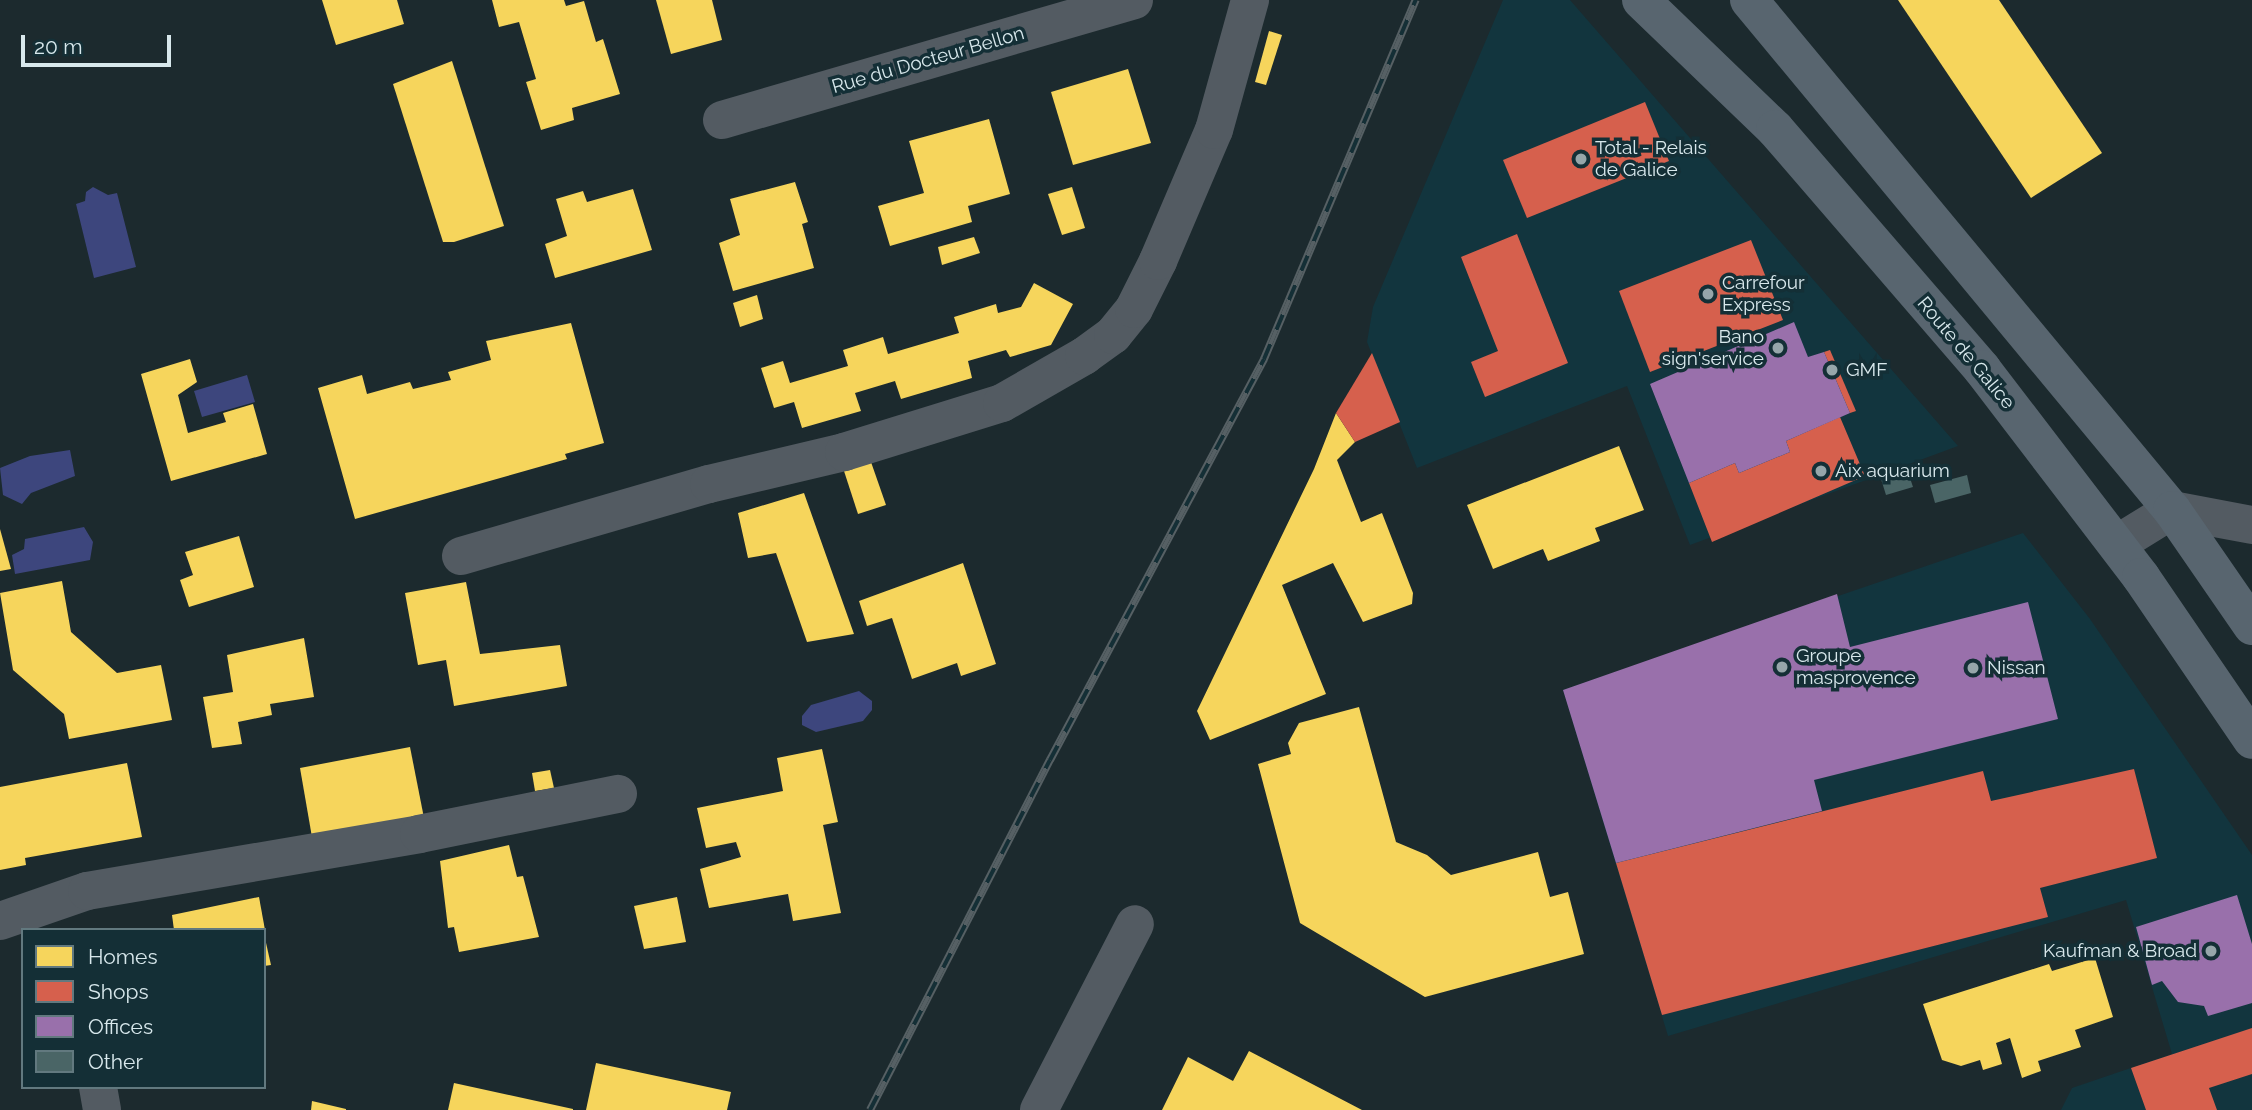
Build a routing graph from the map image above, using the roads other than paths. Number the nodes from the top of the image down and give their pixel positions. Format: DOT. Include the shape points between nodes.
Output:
graph roads {
  1 [pos="1134,0"];
  2 [pos="1250,0"];
  3 [pos="1641,0"];
  4 [pos="1749,0"];
  5 [pos="722,120"];
  6 [pos="2172,510"];
  7 [pos="2252,526"];
  8 [pos="2117,544"];
  9 [pos="461,556"];
  10 [pos="2252,626"];
  11 [pos="2252,740"];
  12 [pos="618,794"];
  13 [pos="45,918"];
  14 [pos="0,921"];
  15 [pos="1135,923"];
  16 [pos="98,1089"];
  17 [pos="102,1110"];
  18 [pos="1039,1110"];
  1 -- 5 [label="street, Rue du Docteur Bellon"];
  2 -- 9 [label="street" via="1214,130 1158,261 1134,309 1113,335 1084,356 1002,403 844,452 709,484"];
  3 -- 8 [label="main road, Route de Galice" via="1775,129 1982,369"];
  4 -- 6 [label="main road"];
  6 -- 7 [label="street"];
  6 -- 8 [label="street"];
  6 -- 10 [label="main road"];
  8 -- 11 [label="main road, Route de Galice"];
  12 -- 13 [label="street" via="419,834 87,891"];
  13 -- 14 [label="street"];
  15 -- 18 [label="street"];
  16 -- 17 [label="street"];
}
